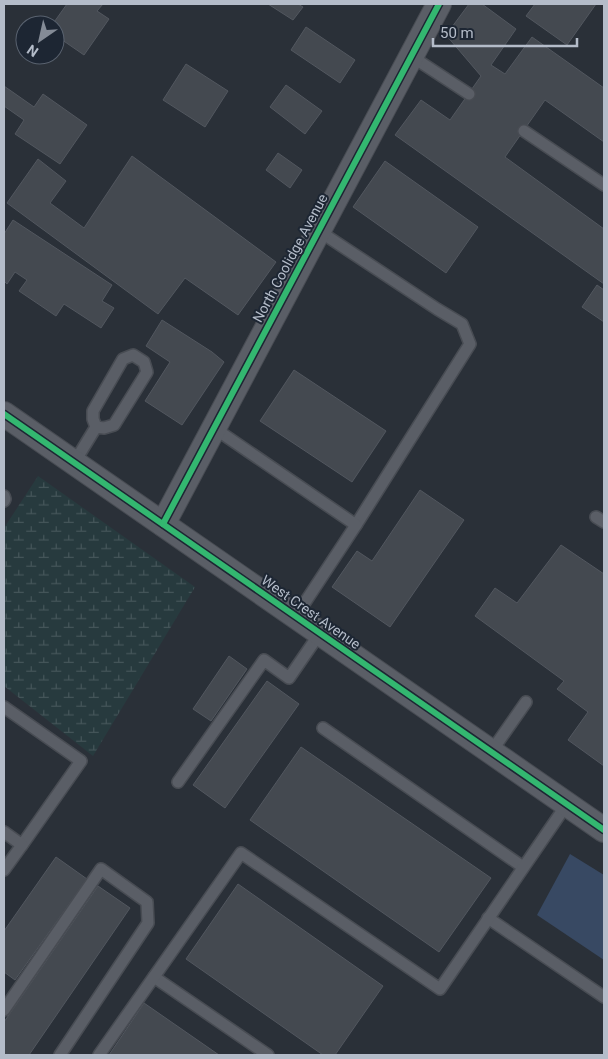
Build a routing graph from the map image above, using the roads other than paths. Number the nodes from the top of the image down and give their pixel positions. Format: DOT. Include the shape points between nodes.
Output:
graph roads {
  1 [pos="439,4"];
  2 [pos="411,56"];
  3 [pos="469,94"];
  4 [pos="524,131"];
  5 [pos="604,185"];
  6 [pos="319,231"];
  7 [pos="4,414"];
  8 [pos="96,427"];
  9 [pos="214,428"];
  10 [pos="74,463"];
  11 [pos="4,496"];
  12 [pos="4,501"];
  13 [pos="163,524"];
  14 [pos="356,525"];
  15 [pos="296,616"];
  16 [pos="320,633"];
  17 [pos="526,702"];
  18 [pos="4,707"];
  19 [pos="323,728"];
  20 [pos="491,752"];
  21 [pos="178,782"];
  22 [pos="567,804"];
  23 [pos="604,830"];
  24 [pos="4,832"];
  25 [pos="22,845"];
  26 [pos="523,867"];
  27 [pos="4,870"];
  28 [pos="488,918"];
  29 [pos="154,977"];
  30 [pos="604,997"];
  31 [pos="4,1010"];
  32 [pos="60,1055"];
  33 [pos="100,1055"];
  34 [pos="268,1055"];
  1 -- 2 [label="street, North Coolidge Avenue"];
  2 -- 3 [label="lane"];
  2 -- 6 [label="street, North Coolidge Avenue"];
  4 -- 5 [label="lane"];
  6 -- 9 [label="street, North Coolidge Avenue"];
  6 -- 14 [label="lane" via="462,324 470,344"];
  7 -- 10 [label="street, West Crest Avenue"];
  8 -- 8 [label="lane" via="114,424 147,372 144,362 132,356 123,359 93,411"];
  8 -- 10 [label="lane"];
  9 -- 13 [label="street, North Coolidge Avenue"];
  9 -- 14 [label="lane"];
  10 -- 13 [label="street, West Crest Avenue"];
  11 -- 12 [label="lane"];
  13 -- 15 [label="street, West Crest Avenue"];
  14 -- 15 [label="lane"];
  15 -- 16 [label="street, West Crest Avenue"];
  16 -- 20 [label="street, West Crest Avenue"];
  16 -- 21 [label="lane" via="289,678 264,660"];
  17 -- 20 [label="lane"];
  18 -- 25 [label="lane" via="81,761"];
  19 -- 26 [label="lane"];
  20 -- 22 [label="street, West Crest Avenue"];
  22 -- 23 [label="street, West Crest Avenue"];
  22 -- 26 [label="lane"];
  24 -- 25 [label="lane"];
  25 -- 27 [label="lane"];
  26 -- 28 [label="lane"];
  28 -- 29 [label="lane" via="440,989 241,852"];
  28 -- 30 [label="lane"];
  29 -- 33 [label="lane"];
  29 -- 34 [label="lane"];
  31 -- 32 [label="lane" via="101,870 147,902 148,923"];
}
